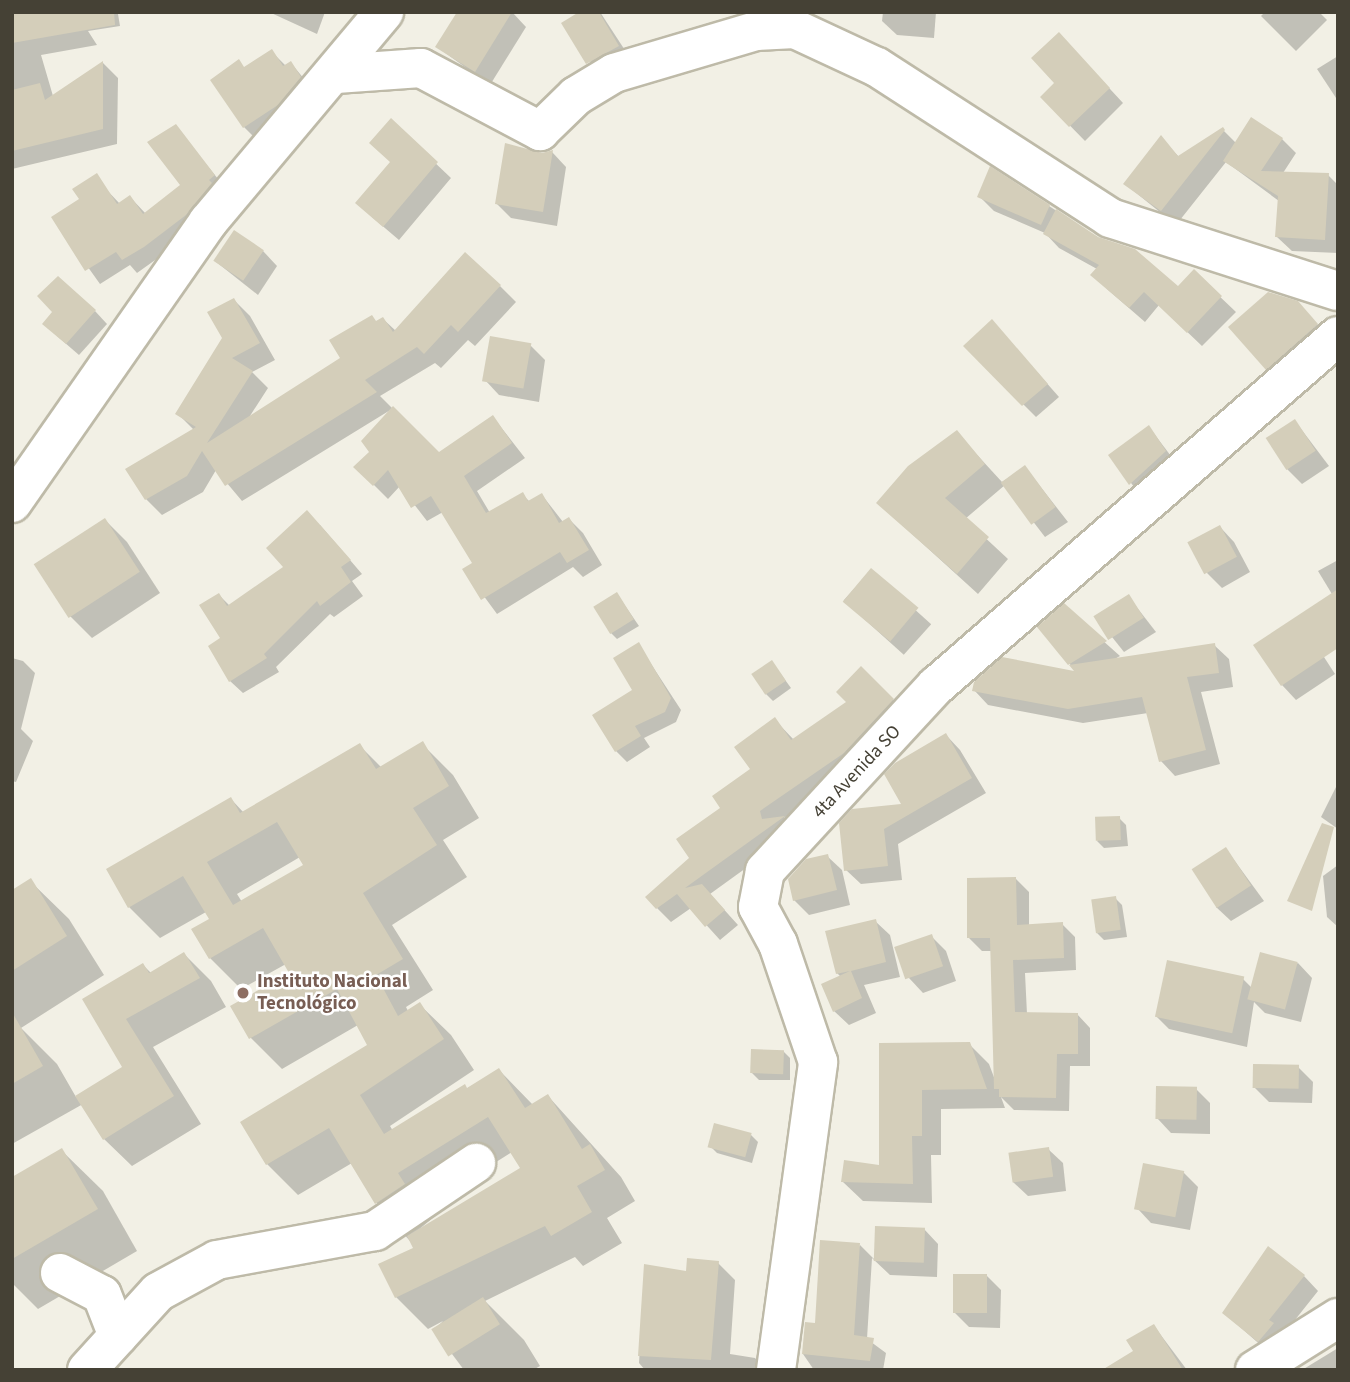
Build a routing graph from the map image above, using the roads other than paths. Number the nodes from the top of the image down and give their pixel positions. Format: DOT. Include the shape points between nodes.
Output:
graph roads {
  1 [pos="384,12"];
  2 [pos="336,74"];
  3 [pos="1338,291"];
  4 [pos="1338,336"];
  5 [pos="12,503"];
  6 [pos="476,1163"];
  7 [pos="60,1273"];
  8 [pos="1338,1318"];
  9 [pos="118,1336"];
  10 [pos="87,1370"];
  11 [pos="776,1370"];
  12 [pos="1255,1370"];
  1 -- 2 [label="street"];
  2 -- 3 [label="street" via="421,68 540,131 576,96 614,73 757,30 795,29 877,67 1110,218"];
  2 -- 5 [label="street" via="208,222"];
  4 -- 11 [label="street, 4ta Avenida SO" via="936,687 765,871 758,907 778,944 818,1062"];
  6 -- 9 [label="street" via="375,1231 217,1260 158,1292"];
  7 -- 9 [label="street" via="102,1295"];
  8 -- 12 [label="street"];
  9 -- 10 [label="street"];
}
